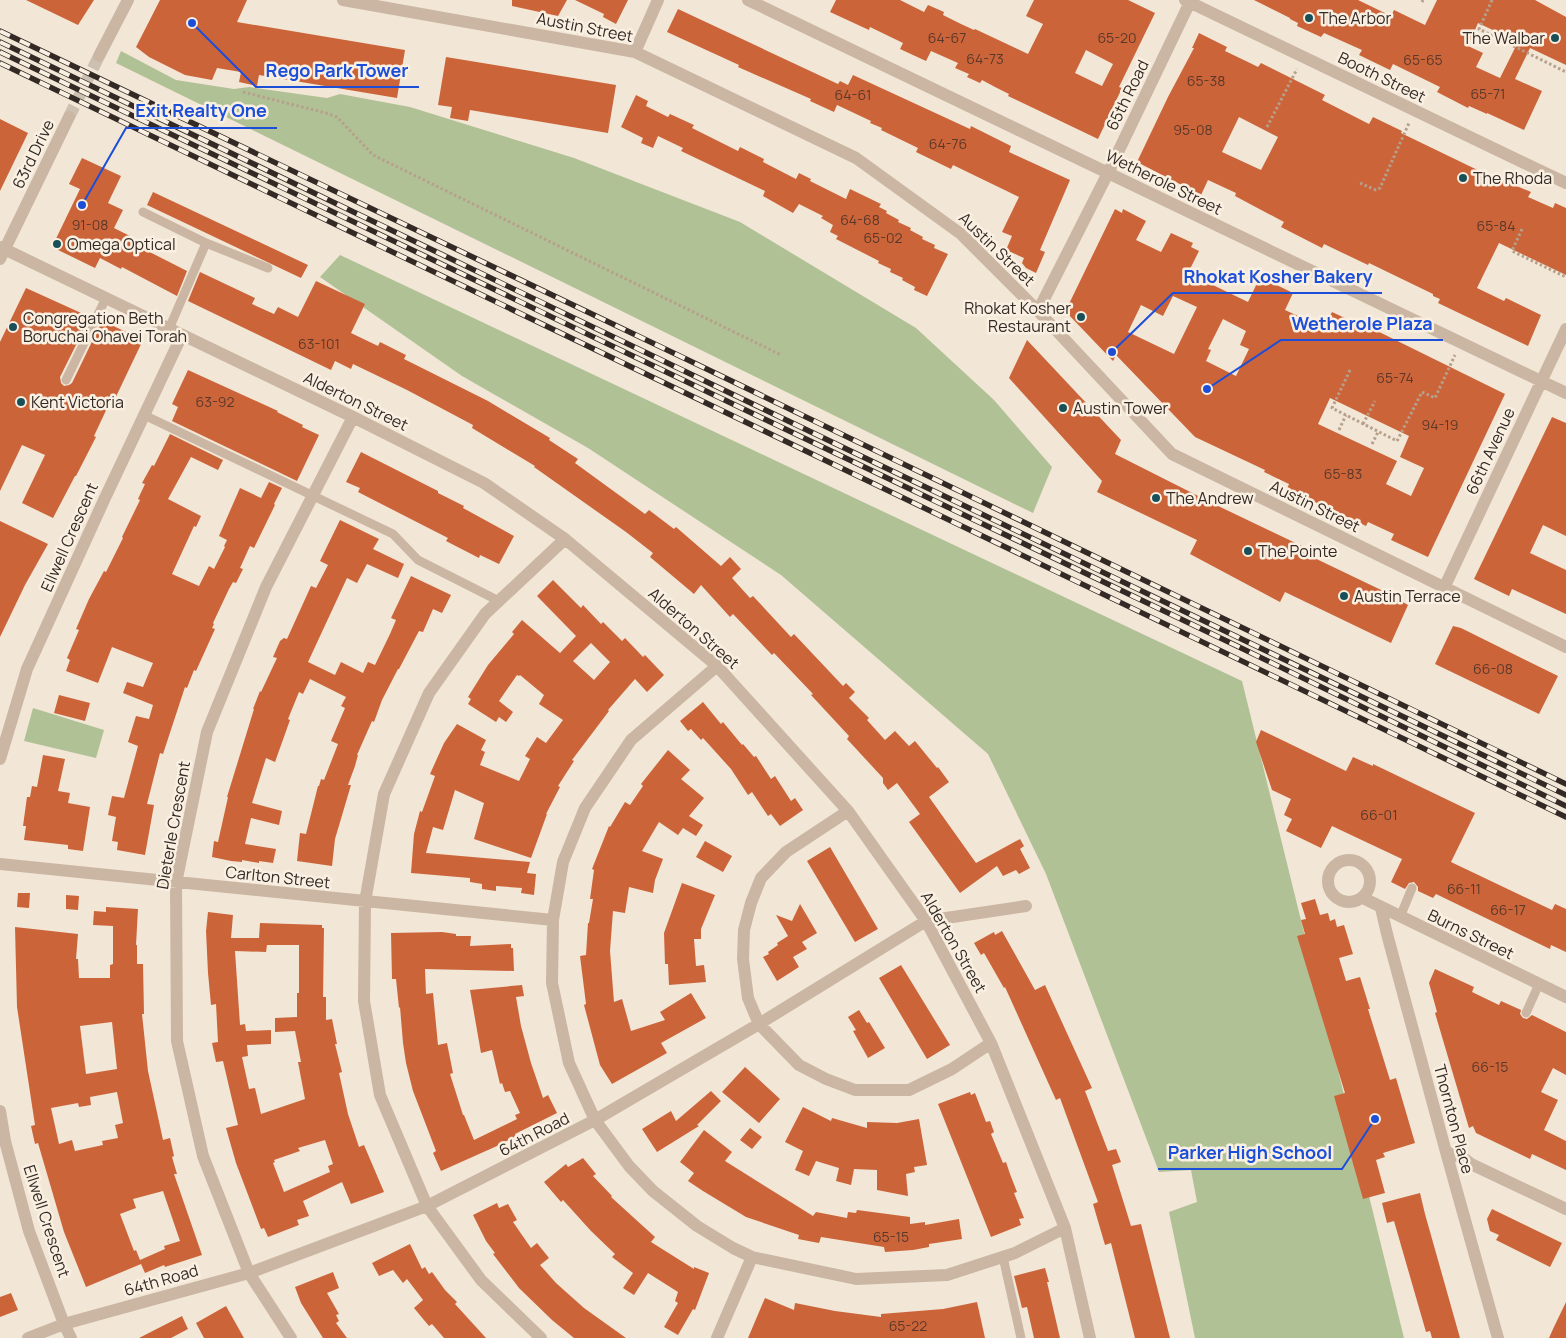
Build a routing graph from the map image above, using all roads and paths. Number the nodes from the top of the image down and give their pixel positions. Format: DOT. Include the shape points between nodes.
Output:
graph roads {
  1 [pos="128,0"];
  2 [pos="343,0"];
  3 [pos="658,0"];
  4 [pos="748,0"];
  5 [pos="1492,0"];
  6 [pos="1188,1"];
  7 [pos="635,52"];
  8 [pos="99,56"];
  9 [pos="1297,69"];
  10 [pos="1566,72"];
  11 [pos="243,92"];
  12 [pos="69,117"];
  13 [pos="1409,123"];
  14 [pos="1267,127"];
  15 [pos="1108,173"];
  16 [pos="1360,183"];
  17 [pos="1566,183"];
  18 [pos="143,212"];
  19 [pos="1522,228"];
  20 [pos="206,243"];
  21 [pos="2,252"];
  22 [pos="268,268"];
  23 [pos="1566,277"];
  24 [pos="106,298"];
  25 [pos="1038,311"];
  26 [pos="169,328"];
  27 [pos="1566,329"];
  28 [pos="182,335"];
  29 [pos="782,355"];
  30 [pos="1455,355"];
  31 [pos="1350,370"];
  32 [pos="66,380"];
  33 [pos="1541,381"];
  34 [pos="1566,393"];
  35 [pos="1375,401"];
  36 [pos="144,415"];
  37 [pos="1346,415"];
  38 [pos="353,417"];
  39 [pos="1363,424"];
  40 [pos="1339,430"];
  41 [pos="1378,431"];
  42 [pos="1372,444"];
  43 [pos="313,495"];
  44 [pos="565,539"];
  45 [pos="1444,588"];
  46 [pos="499,602"];
  47 [pos="1566,647"];
  48 [pos="717,666"];
  49 [pos="0,759"];
  50 [pos="848,811"];
  51 [pos="0,864"];
  52 [pos="176,883"];
  53 [pos="1412,888"];
  54 [pos="1363,898"];
  55 [pos="365,902"];
  56 [pos="1026,906"];
  57 [pos="1381,908"];
  58 [pos="1400,917"];
  59 [pos="553,920"];
  60 [pos="926,920"];
  61 [pos="1539,984"];
  62 [pos="1566,997"];
  63 [pos="1526,1012"];
  64 [pos="759,1024"];
  65 [pos="991,1042"];
  66 [pos="0,1111"];
  67 [pos="596,1120"];
  68 [pos="1446,1152"];
  69 [pos="427,1206"];
  70 [pos="1566,1209"];
  71 [pos="1065,1228"];
  72 [pos="752,1257"];
  73 [pos="1003,1257"];
  74 [pos="249,1273"];
  75 [pos="64,1324"];
  76 [pos="28,1338"];
  77 [pos="71,1338"];
  78 [pos="291,1338"];
  79 [pos="541,1338"];
  80 [pos="717,1338"];
  81 [pos="1020,1338"];
  82 [pos="1090,1338"];
  83 [pos="1498,1338"];
  1 -- 8 [label="street"];
  2 -- 7 [label="street, Austin Street"];
  3 -- 7 [label="street"];
  4 -- 15 [label="street, Wetherole Street"];
  5 -- 10 [label="path" via="1479,29"];
  6 -- 15 [label="street, 65th Road"];
  6 -- 17 [label="street, Booth Street"];
  7 -- 25 [label="street, Austin Street" via="856,158 962,234"];
  9 -- 14 [label="path"];
  11 -- 29 [label="path" via="337,117 373,155"];
  12 -- 21 [label="street, 63rd Drive"];
  13 -- 16 [label="path" via="1380,188 1376,190"];
  15 -- 25 [label="street, 65th Road"];
  15 -- 33 [label="street, Wetherole Street"];
  18 -- 20 [label="lane"];
  19 -- 23 [label="path" via="1512,251"];
  20 -- 22 [label="lane"];
  20 -- 26 [label="lane"];
  21 -- 24 [label="street, Alderton Street"];
  24 -- 26 [label="street, Alderton Street"];
  24 -- 32 [label="lane"];
  25 -- 45 [label="street, Austin Street" via="1172,454"];
  26 -- 28 [label="street, Alderton Street"];
  27 -- 33 [label="street, 66th Avenue"];
  28 -- 36 [label="street, Ellwell Crescent"];
  28 -- 38 [label="street, Alderton Street"];
  30 -- 41 [label="path" via="1435,398 1422,392 1397,441"];
  31 -- 37 [label="path" via="1332,408"];
  33 -- 34 [label="street, Wetherole Street"];
  33 -- 45 [label="street, 66th Avenue"];
  35 -- 39 [label="path"];
  36 -- 43 [label="lane"];
  36 -- 49 [label="street, Ellwell Crescent" via="27,669"];
  37 -- 39 [label="path"];
  37 -- 40 [label="path"];
  38 -- 43 [label="street, Dieterle Crescent"];
  38 -- 44 [label="street, Alderton Street" via="484,483"];
  39 -- 41 [label="path"];
  41 -- 42 [label="path"];
  43 -- 46 [label="lane" via="393,534 418,560"];
  43 -- 52 [label="street, Dieterle Crescent" via="266,587 208,732"];
  44 -- 46 [label="street"];
  44 -- 48 [label="street, Alderton Street"];
  45 -- 47 [label="street, Austin Street"];
  46 -- 55 [label="street" via="485,614 429,693 384,794"];
  48 -- 50 [label="street, Alderton Street"];
  48 -- 59 [label="street" via="631,740 585,808 563,862"];
  50 -- 60 [label="street, Alderton Street"];
  50 -- 64 [label="street" via="786,852 761,878 744,930 743,960 748,998"];
  51 -- 52 [label="street, Carlton Street"];
  52 -- 55 [label="street, Carlton Street"];
  52 -- 74 [label="street, Dieterle Crescent" via="177,1041 203,1156"];
  53 -- 58 [label="lane"];
  54 -- 57 [label="street, Burns Street"];
  55 -- 59 [label="street, Carlton Street"];
  55 -- 69 [label="street" via="364,1001 380,1095"];
  56 -- 60 [label="street, 64th Road"];
  57 -- 58 [label="street, Burns Street"];
  57 -- 68 [label="street, Thornton Place"];
  58 -- 61 [label="street, Burns Street"];
  59 -- 67 [label="street" via="552,983 567,1054"];
  60 -- 64 [label="street, 64th Road"];
  60 -- 65 [label="street, Alderton Street"];
  61 -- 62 [label="street, Burns Street"];
  61 -- 63 [label="lane"];
  64 -- 65 [label="street" via="799,1064 855,1090 909,1090 952,1069"];
  64 -- 67 [label="street, 64th Road"];
  65 -- 71 [label="street, Alderton Street"];
  66 -- 75 [label="street, Ellwell Crescent" via="29,1230"];
  67 -- 69 [label="street, 64th Road"];
  67 -- 72 [label="street" via="629,1166 653,1191 697,1226"];
  68 -- 70 [label="street"];
  68 -- 83 [label="street, Thornton Place"];
  69 -- 74 [label="street, 64th Road"];
  69 -- 79 [label="street" via="481,1280"];
  71 -- 73 [label="street"];
  71 -- 82 [label="street, Alderton Street"];
  72 -- 73 [label="street" via="856,1279 946,1275"];
  72 -- 80 [label="street"];
  73 -- 81 [label="lane"];
  74 -- 75 [label="street, 64th Road"];
  74 -- 78 [label="street, Dieterle Crescent"];
  75 -- 76 [label="street, 64th Road"];
  75 -- 77 [label="street, Ellwell Crescent"];
}
